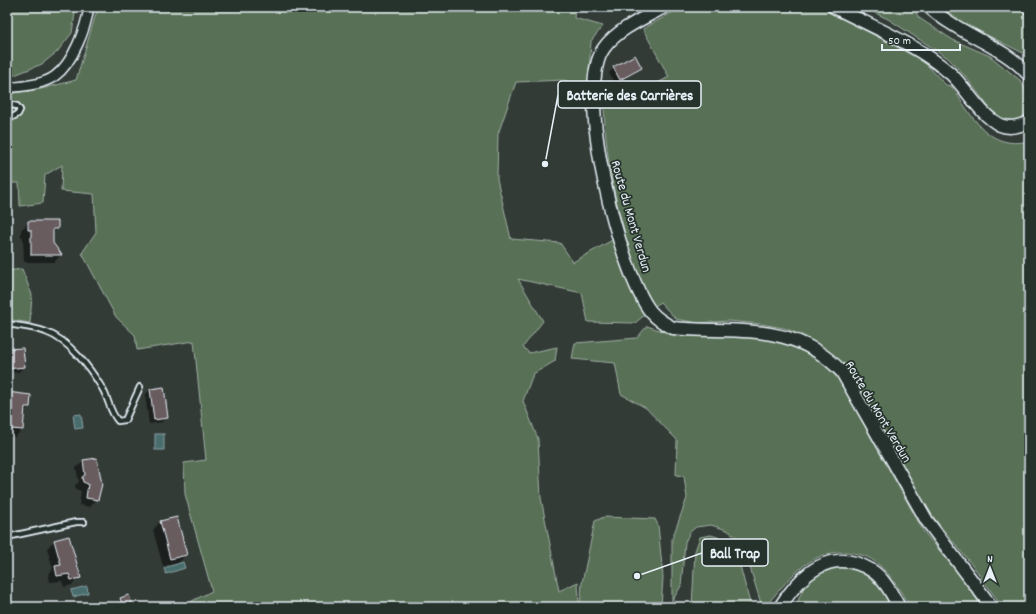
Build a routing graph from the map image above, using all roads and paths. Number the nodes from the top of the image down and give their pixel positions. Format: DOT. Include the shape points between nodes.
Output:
graph roads {
  1 [pos="89,7"];
  2 [pos="664,7"];
  3 [pos="834,7"];
  4 [pos="929,7"];
  5 [pos="1029,75"];
  6 [pos="7,88"];
  7 [pos="7,104"];
  8 [pos="7,120"];
  9 [pos="1029,122"];
  10 [pos="7,324"];
  11 [pos="140,387"];
  12 [pos="84,522"];
  13 [pos="7,537"];
  14 [pos="780,607"];
  15 [pos="899,607"];
  16 [pos="990,607"];
  1 -- 6 [label="street" via="87,20 77,44 66,65 55,76 37,83"];
  2 -- 16 [label="street, Route du Mont Verdun" via="619,34 604,48 594,83 599,156 607,192 622,244 642,298 652,313 673,328 759,331 800,342 829,358 842,372 927,521"];
  3 -- 9 [label="street" via="927,55 952,75 990,119 1002,126 1014,128"];
  4 -- 5 [label="street" via="948,22 1005,54"];
  7 -- 8 [label="lane" via="17,106 20,110"];
  10 -- 11 [label="lane" via="46,332 62,340 103,388 110,409 118,421 125,420"];
  12 -- 13 [label="lane"];
  14 -- 15 [label="street" via="797,582 814,569 831,561 853,562 872,570 886,585"];
}
